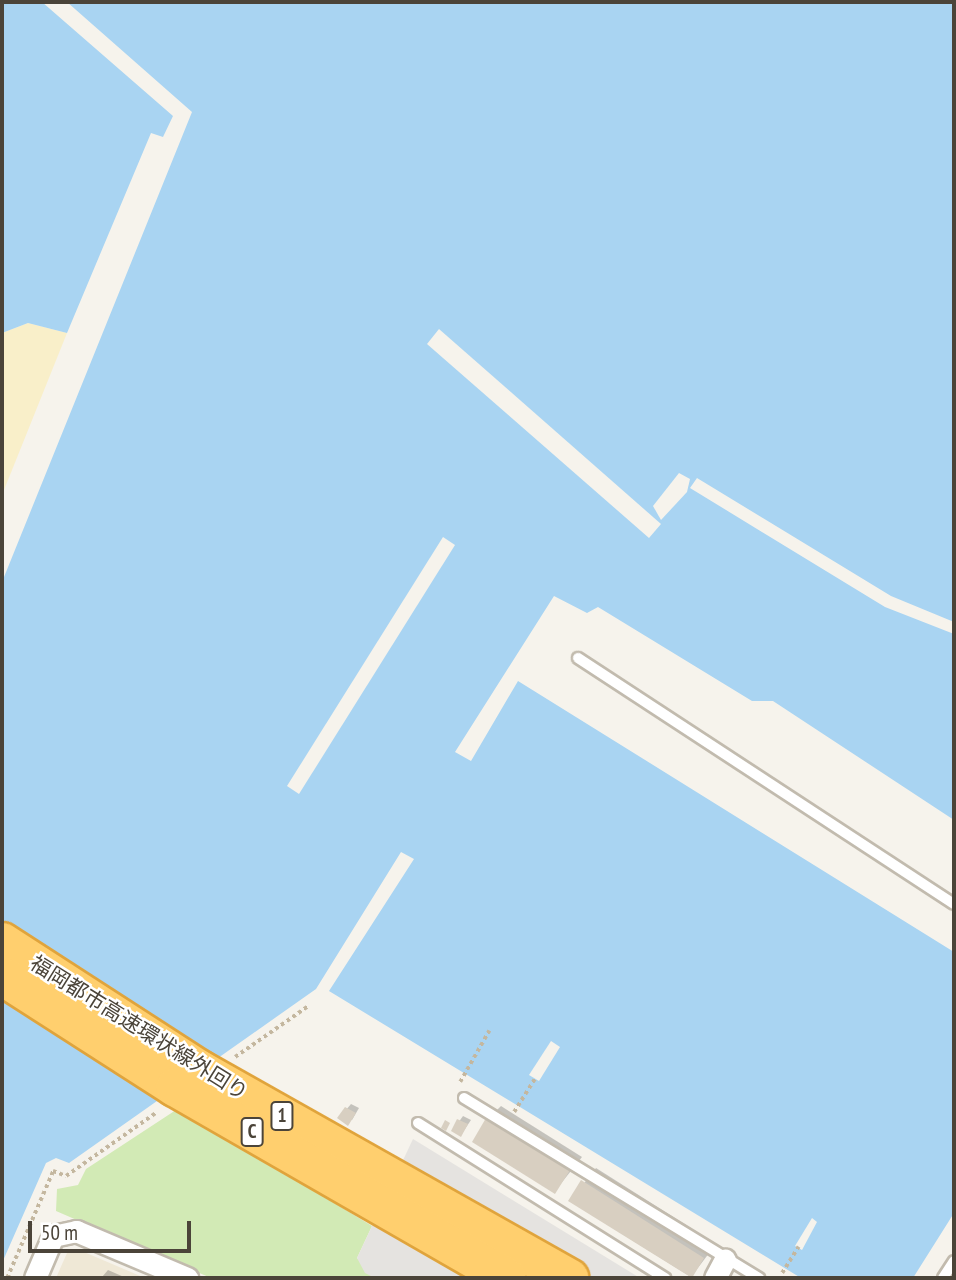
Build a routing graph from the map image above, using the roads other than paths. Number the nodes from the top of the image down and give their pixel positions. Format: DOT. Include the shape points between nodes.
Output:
graph roads {
  1 [pos="578,658"];
  2 [pos="954,904"];
  3 [pos="2,942"];
  4 [pos="2,976"];
  5 [pos="464,1098"];
  6 [pos="418,1123"];
  7 [pos="724,1259"];
  8 [pos="954,1261"];
  9 [pos="35,1278"];
  10 [pos="187,1278"];
  11 [pos="507,1278"];
  12 [pos="569,1278"];
  13 [pos="664,1278"];
  14 [pos="715,1278"];
  15 [pos="759,1278"];
  16 [pos="943,1278"];
  1 -- 2 [label="lane"];
  3 -- 12 [label="highway, 福岡都市高速環状線外回り / 1, bridge" via="200,1070"];
  4 -- 11 [label="highway, C, bridge" via="174,1087"];
  5 -- 7 [label="lane"];
  6 -- 13 [label="lane"];
  7 -- 14 [label="street"];
  7 -- 15 [label="lane"];
  8 -- 16 [label="lane"];
  9 -- 10 [label="street" via="53,1236 76,1231"];
}
